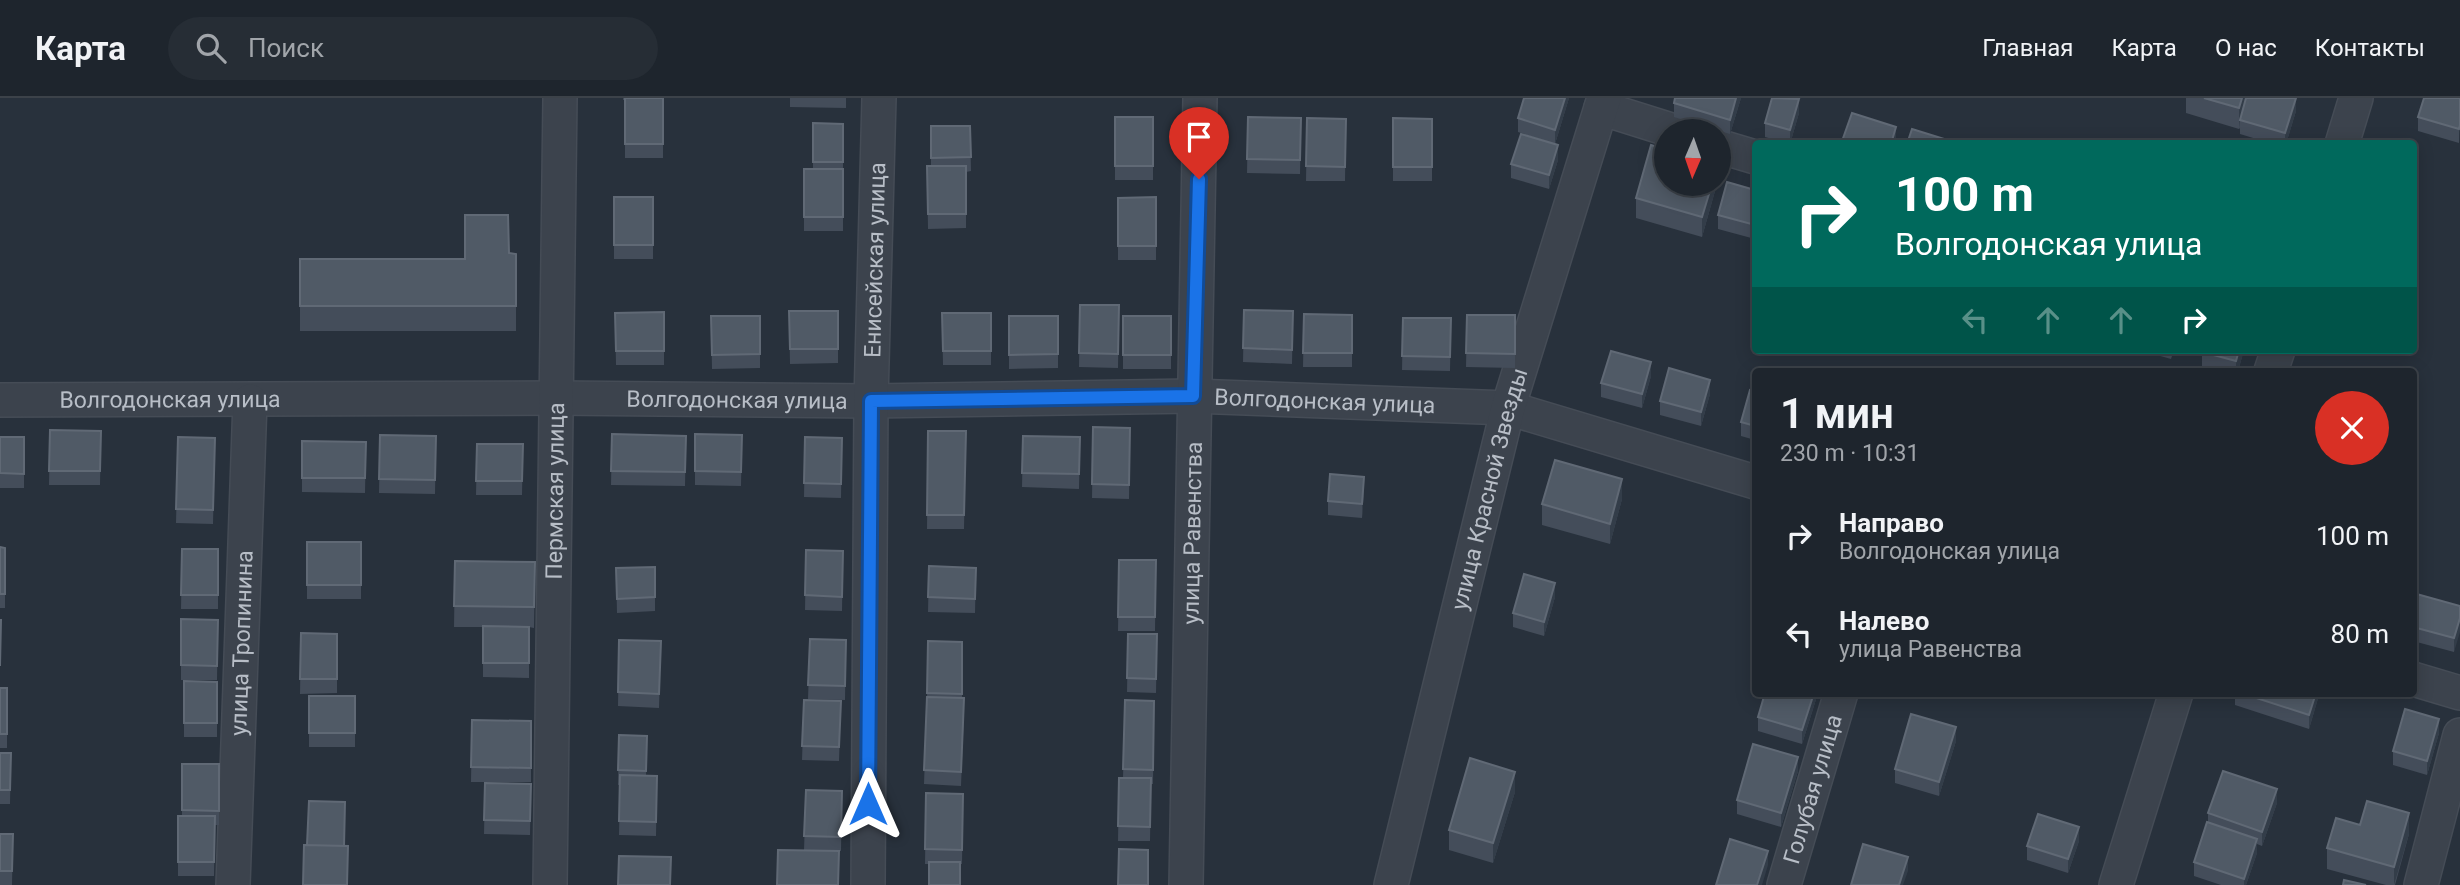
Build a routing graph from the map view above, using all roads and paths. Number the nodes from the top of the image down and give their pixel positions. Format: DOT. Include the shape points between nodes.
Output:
graph roads {
  1 [pos="560,98"];
  2 [pos="878,98"];
  3 [pos="1200,98"];
  4 [pos="2356,98"];
  5 [pos="1603,103"];
  6 [pos="1654,123"];
  7 [pos="2343,140"];
  8 [pos="1731,149"];
  9 [pos="1752,156"];
  10 [pos="1193,396"];
  11 [pos="557,398"];
  12 [pos="0,400"];
  13 [pos="250,401"];
  14 [pos="871,401"];
  15 [pos="1508,408"];
  16 [pos="1752,481"];
  17 [pos="2417,680"];
  18 [pos="2460,693"];
  19 [pos="1840,697"];
  20 [pos="2175,697"];
  21 [pos="2460,735"];
  22 [pos="233,885"];
  23 [pos="550,885"];
  24 [pos="868,885"];
  25 [pos="1186,885"];
  26 [pos="1391,885"];
  27 [pos="1784,885"];
  28 [pos="2116,885"];
  29 [pos="2421,885"];
  1 -- 11 [label="street, Пермская улица"];
  2 -- 14 [label="street, Енисейская улица"];
  3 -- 10 [label="street, улица Равенства"];
  4 -- 7 [label="street"];
  5 -- 6 [label="street"];
  5 -- 15 [label="street, улица Красной Звезды"];
  8 -- 9 [label="street"];
  10 -- 14 [label="street, Волгодонская улица"];
  10 -- 15 [label="street, Волгодонская улица"];
  10 -- 25 [label="street, улица Равенства"];
  11 -- 13 [label="street, Волгодонская улица"];
  11 -- 14 [label="street, Волгодонская улица"];
  11 -- 23 [label="street, Пермская улица"];
  12 -- 13 [label="street, Волгодонская улица"];
  13 -- 22 [label="street, улица Тропинина"];
  14 -- 24 [label="street, Енисейская улица"];
  15 -- 16 [label="street, Волгодонская улица"];
  15 -- 26 [label="street, улица Красной Звезды"];
  17 -- 18 [label="street"];
  19 -- 27 [label="street, Голубая улица"];
  20 -- 28 [label="street"];
  21 -- 29 [label="street"];
}
